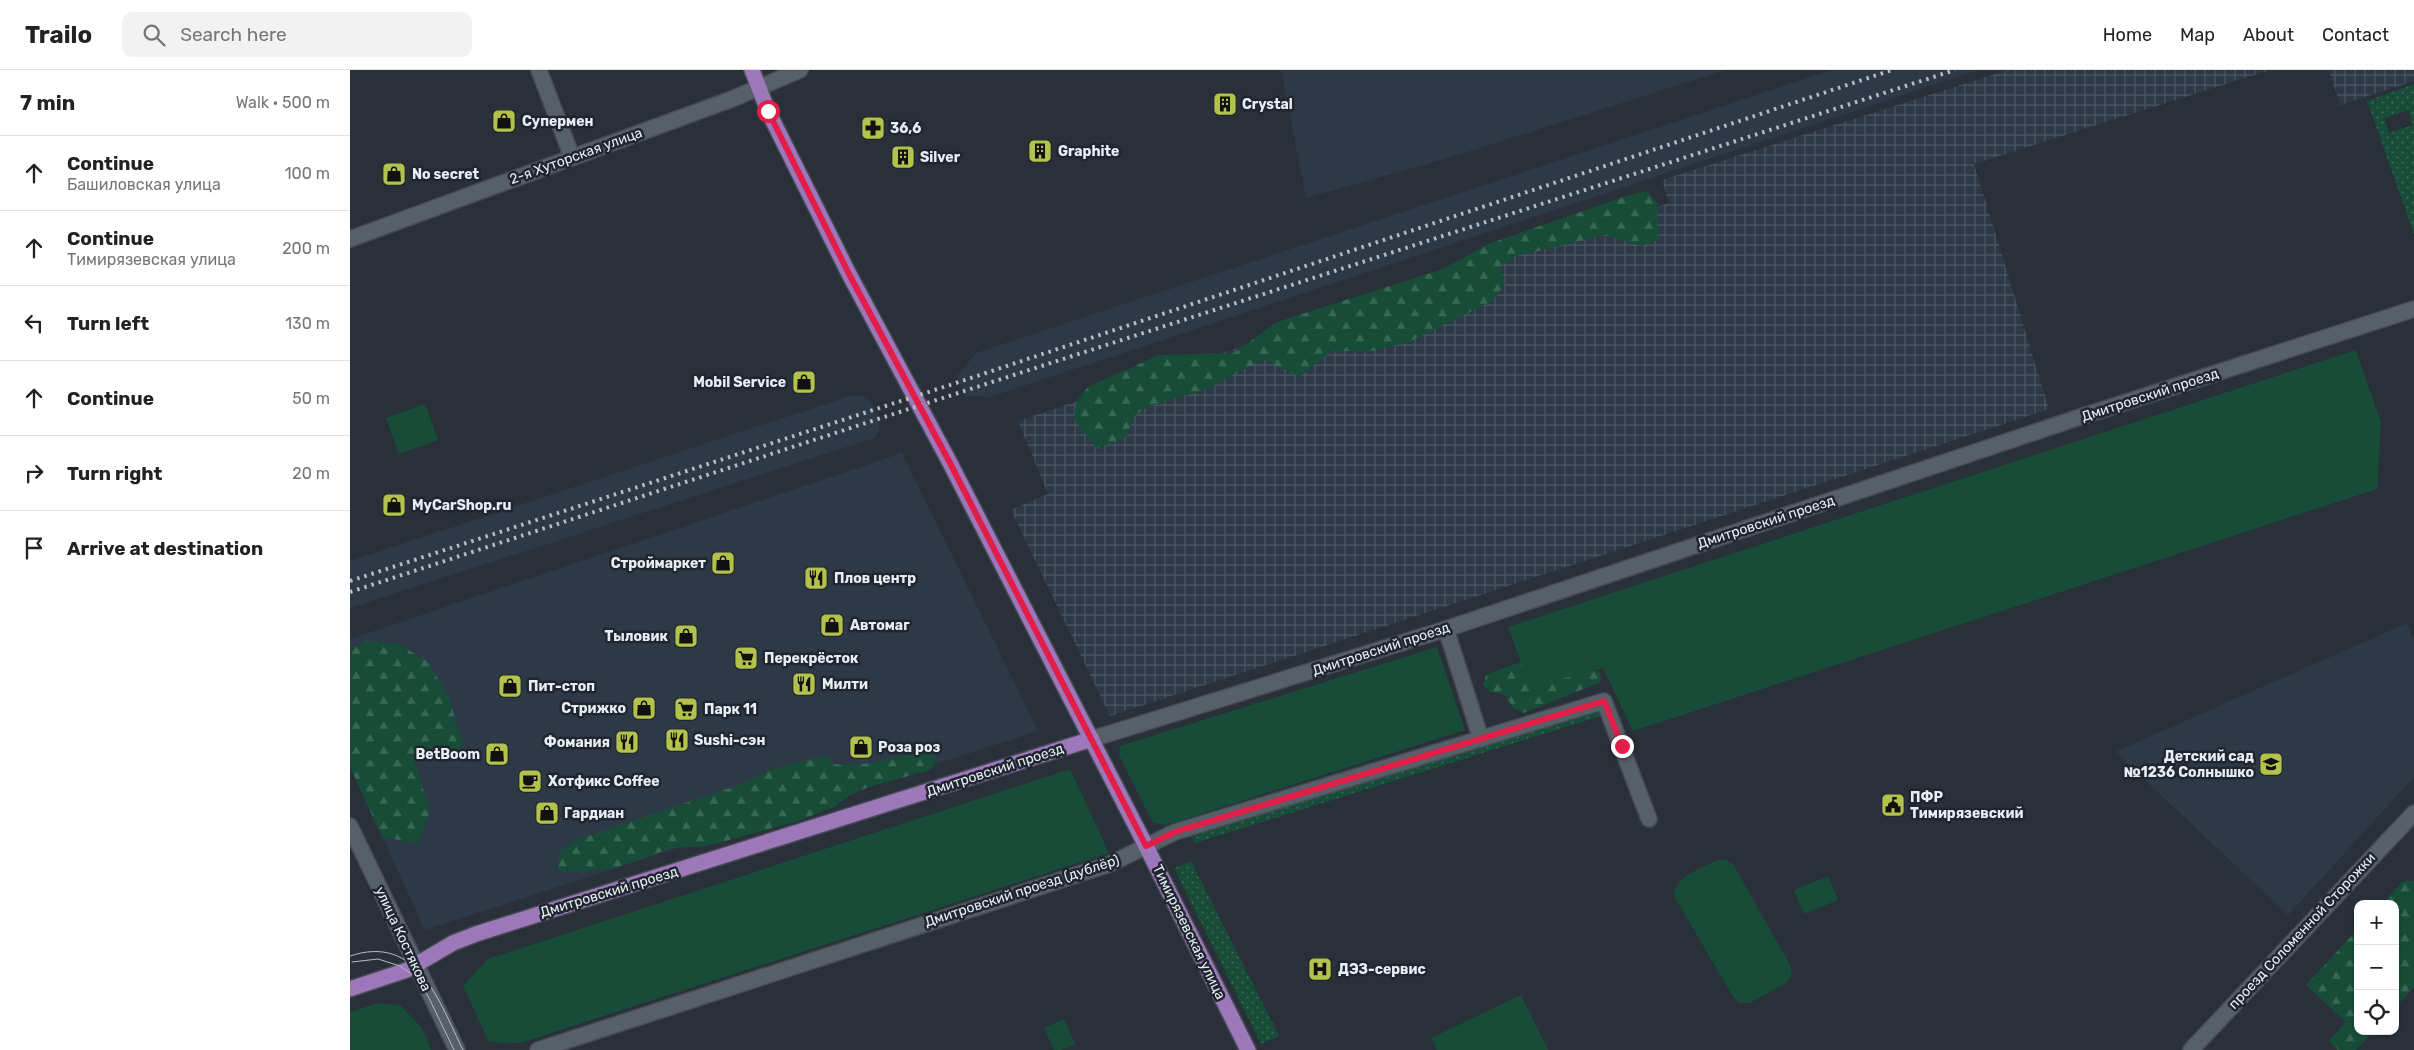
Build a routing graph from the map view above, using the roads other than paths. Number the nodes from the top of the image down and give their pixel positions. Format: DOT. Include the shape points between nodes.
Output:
graph roads {
  1 [pos="539,70"];
  2 [pos="752,70"];
  3 [pos="800,70"];
  4 [pos="758,87"];
  5 [pos="572,157"];
  6 [pos="350,239"];
  7 [pos="2414,309"];
  8 [pos="1446,629"];
  9 [pos="1092,739"];
  10 [pos="1481,739"];
  11 [pos="2414,813"];
  12 [pos="1649,819"];
  13 [pos="350,826"];
  14 [pos="1146,846"];
  15 [pos="416,965"];
  16 [pos="350,989"];
  17 [pos="458,1050"];
  18 [pos="538,1050"];
  19 [pos="1248,1050"];
  20 [pos="2191,1050"];
  1 -- 5 [label="street"];
  2 -- 4 [label="main road, Тимирязевская улица"];
  3 -- 4 [label="street, 2-я Хуторская улица"];
  4 -- 5 [label="street, 2-я Хуторская улица"];
  4 -- 9 [label="main road, Тимирязевская улица" via="849,274"];
  5 -- 6 [label="street, 2-я Хуторская улица"];
  7 -- 8 [label="street, Дмитровский проезд"];
  8 -- 9 [label="street, Дмитровский проезд"];
  8 -- 10 [label="street"];
  9 -- 14 [label="main road, Тимирязевская улица"];
  9 -- 15 [label="main road, Дмитровский проезд" via="485,932 453,943"];
  10 -- 12 [label="street, Дмитровский проезд (дублёр)" via="1604,701"];
  10 -- 14 [label="street, Дмитровский проезд (дублёр)" via="1175,832"];
  11 -- 20 [label="street, проезд Соломенной Сторожки"];
  13 -- 15 [label="street, улица Костякова"];
  14 -- 18 [label="street, Дмитровский проезд (дублёр)" via="1110,864"];
  14 -- 19 [label="main road, Тимирязевская улица"];
  15 -- 16 [label="main road, Дмитровский проезд"];
  15 -- 17 [label="street, улица Костякова"];
}
